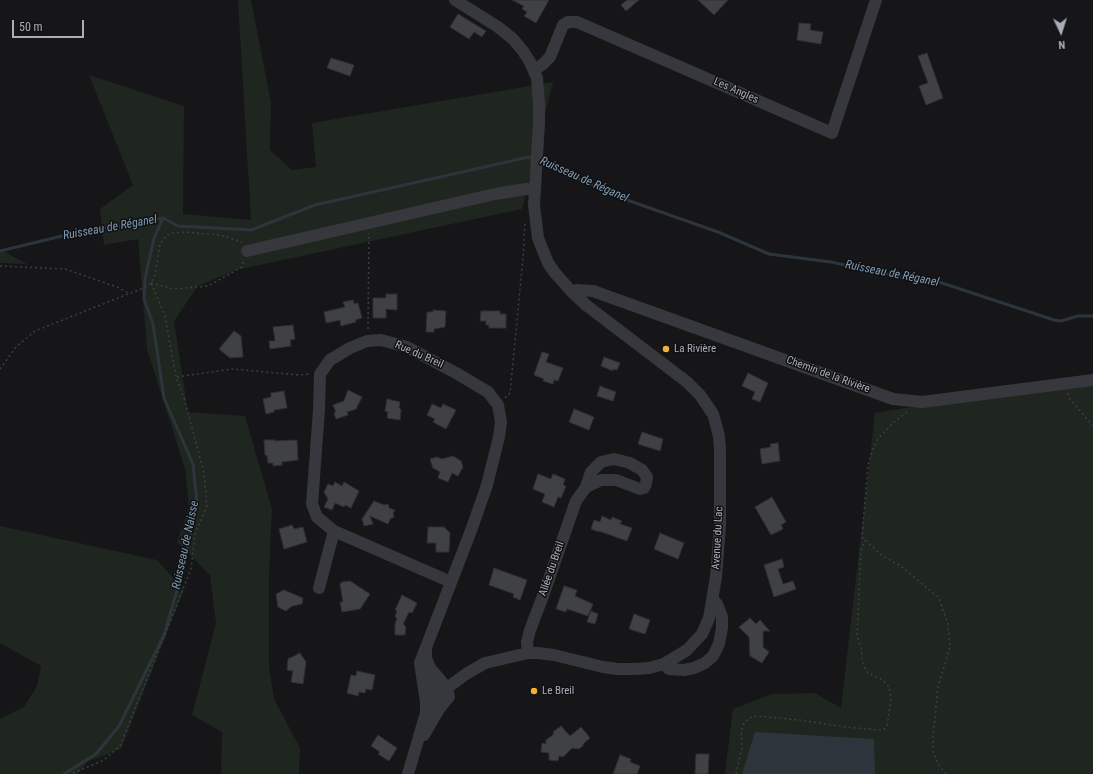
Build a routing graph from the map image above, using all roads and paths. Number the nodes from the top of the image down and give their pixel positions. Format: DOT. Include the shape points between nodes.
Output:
graph roads {
  1 [pos="455,0"];
  2 [pos="876,0"];
  3 [pos="534,70"];
  4 [pos="534,190"];
  5 [pos="525,222"];
  6 [pos="370,223"];
  7 [pos="247,251"];
  8 [pos="0,266"];
  9 [pos="151,283"];
  10 [pos="572,292"];
  11 [pos="130,294"];
  12 [pos="367,341"];
  13 [pos="0,369"];
  14 [pos="320,374"];
  15 [pos="176,377"];
  16 [pos="1093,380"];
  17 [pos="1065,383"];
  18 [pos="912,402"];
  19 [pos="498,405"];
  20 [pos="1093,426"];
  21 [pos="586,487"];
  22 [pos="334,531"];
  23 [pos="865,540"];
  24 [pos="450,582"];
  25 [pos="318,588"];
  26 [pos="713,600"];
  27 [pos="426,648"];
  28 [pos="528,654"];
  29 [pos="664,664"];
  30 [pos="421,671"];
  31 [pos="445,694"];
  32 [pos="426,713"];
  33 [pos="416,747"];
  34 [pos="73,773"];
  35 [pos="408,774"];
  36 [pos="736,774"];
  37 [pos="946,774"];
  1 -- 3 [label="street, Avenue du Lac" via="512,39 524,51"];
  2 -- 3 [label="street, Les Angles" via="832,133 577,22 563,25 550,57"];
  3 -- 4 [label="street, Avenue du Lac" via="539,104"];
  4 -- 6 [label="street" via="495,194"];
  4 -- 10 [label="street, Avenue du Lac" via="535,220 543,252 554,273"];
  5 -- 19 [label="path" via="510,393"];
  6 -- 7 [label="street"];
  6 -- 12 [label="path"];
  7 -- 9 [label="path" via="242,267 208,286 174,289"];
  7 -- 9 [label="path" via="240,241 220,235 172,233 160,244"];
  8 -- 11 [label="path" via="65,269"];
  9 -- 11 [label="path"];
  9 -- 15 [label="path" via="165,316"];
  10 -- 18 [label="street, Chemin de la Rivière" via="593,291 893,399"];
  10 -- 26 [label="street, Avenue du Lac" via="687,382 700,394 713,414 719,436 721,495"];
  11 -- 13 [label="path" via="34,331 8,356"];
  12 -- 14 [label="street, Rue du Breil" via="330,360"];
  12 -- 19 [label="street, Rue du Breil" via="382,340 407,347 488,392"];
  14 -- 15 [label="path" via="299,375 232,369"];
  14 -- 22 [label="street" via="312,504 317,517"];
  15 -- 34 [label="path" via="204,473 207,506 195,534 190,569 120,746 104,760"];
  16 -- 17 [label="street, Chemin de la Rivière"];
  17 -- 18 [label="street, Chemin de la Rivière"];
  17 -- 20 [label="path" via="1070,399"];
  18 -- 23 [label="path" via="909,410 894,422 874,446 868,466 864,499 862,537"];
  19 -- 24 [label="street" via="501,422 499,437 487,485"];
  21 -- 21 [label="street, Allée du Breil" via="601,480 616,480 640,489 644,488 647,476 630,463 614,459 601,462 591,472"];
  21 -- 28 [label="street, Allée du Breil" via="576,501 530,630"];
  22 -- 24 [label="street"];
  22 -- 25 [label="street"];
  23 -- 36 [label="path" via="861,550 857,636 863,665 868,673 881,679 889,687 891,700 887,726 880,730 792,719 756,716 749,718 741,731 742,748"];
  23 -- 37 [label="path" via="939,598 948,624 950,646 938,687 933,752"];
  24 -- 27 [label="street"];
  26 -- 29 [label="street, Avenue du Lac" via="702,634 687,650"];
  26 -- 29 [label="street" via="718,604 722,628 719,644 713,656 705,663 684,670 669,669"];
  27 -- 30 [label="street" via="420,663"];
  27 -- 31 [label="street" via="430,668"];
  28 -- 29 [label="street, Avenue du Lac" via="554,655 618,669 649,668"];
  28 -- 31 [label="street, Avenue du Lac" via="485,663 466,674"];
  30 -- 31 [label="street" via="434,691"];
  30 -- 32 [label="street"];
  31 -- 32 [label="street, Avenue du Lac"];
  31 -- 33 [label="street, Avenue du Lac"];
  32 -- 33 [label="street, Avenue du Lac"];
  33 -- 35 [label="street, Avenue du Lac"];
}
